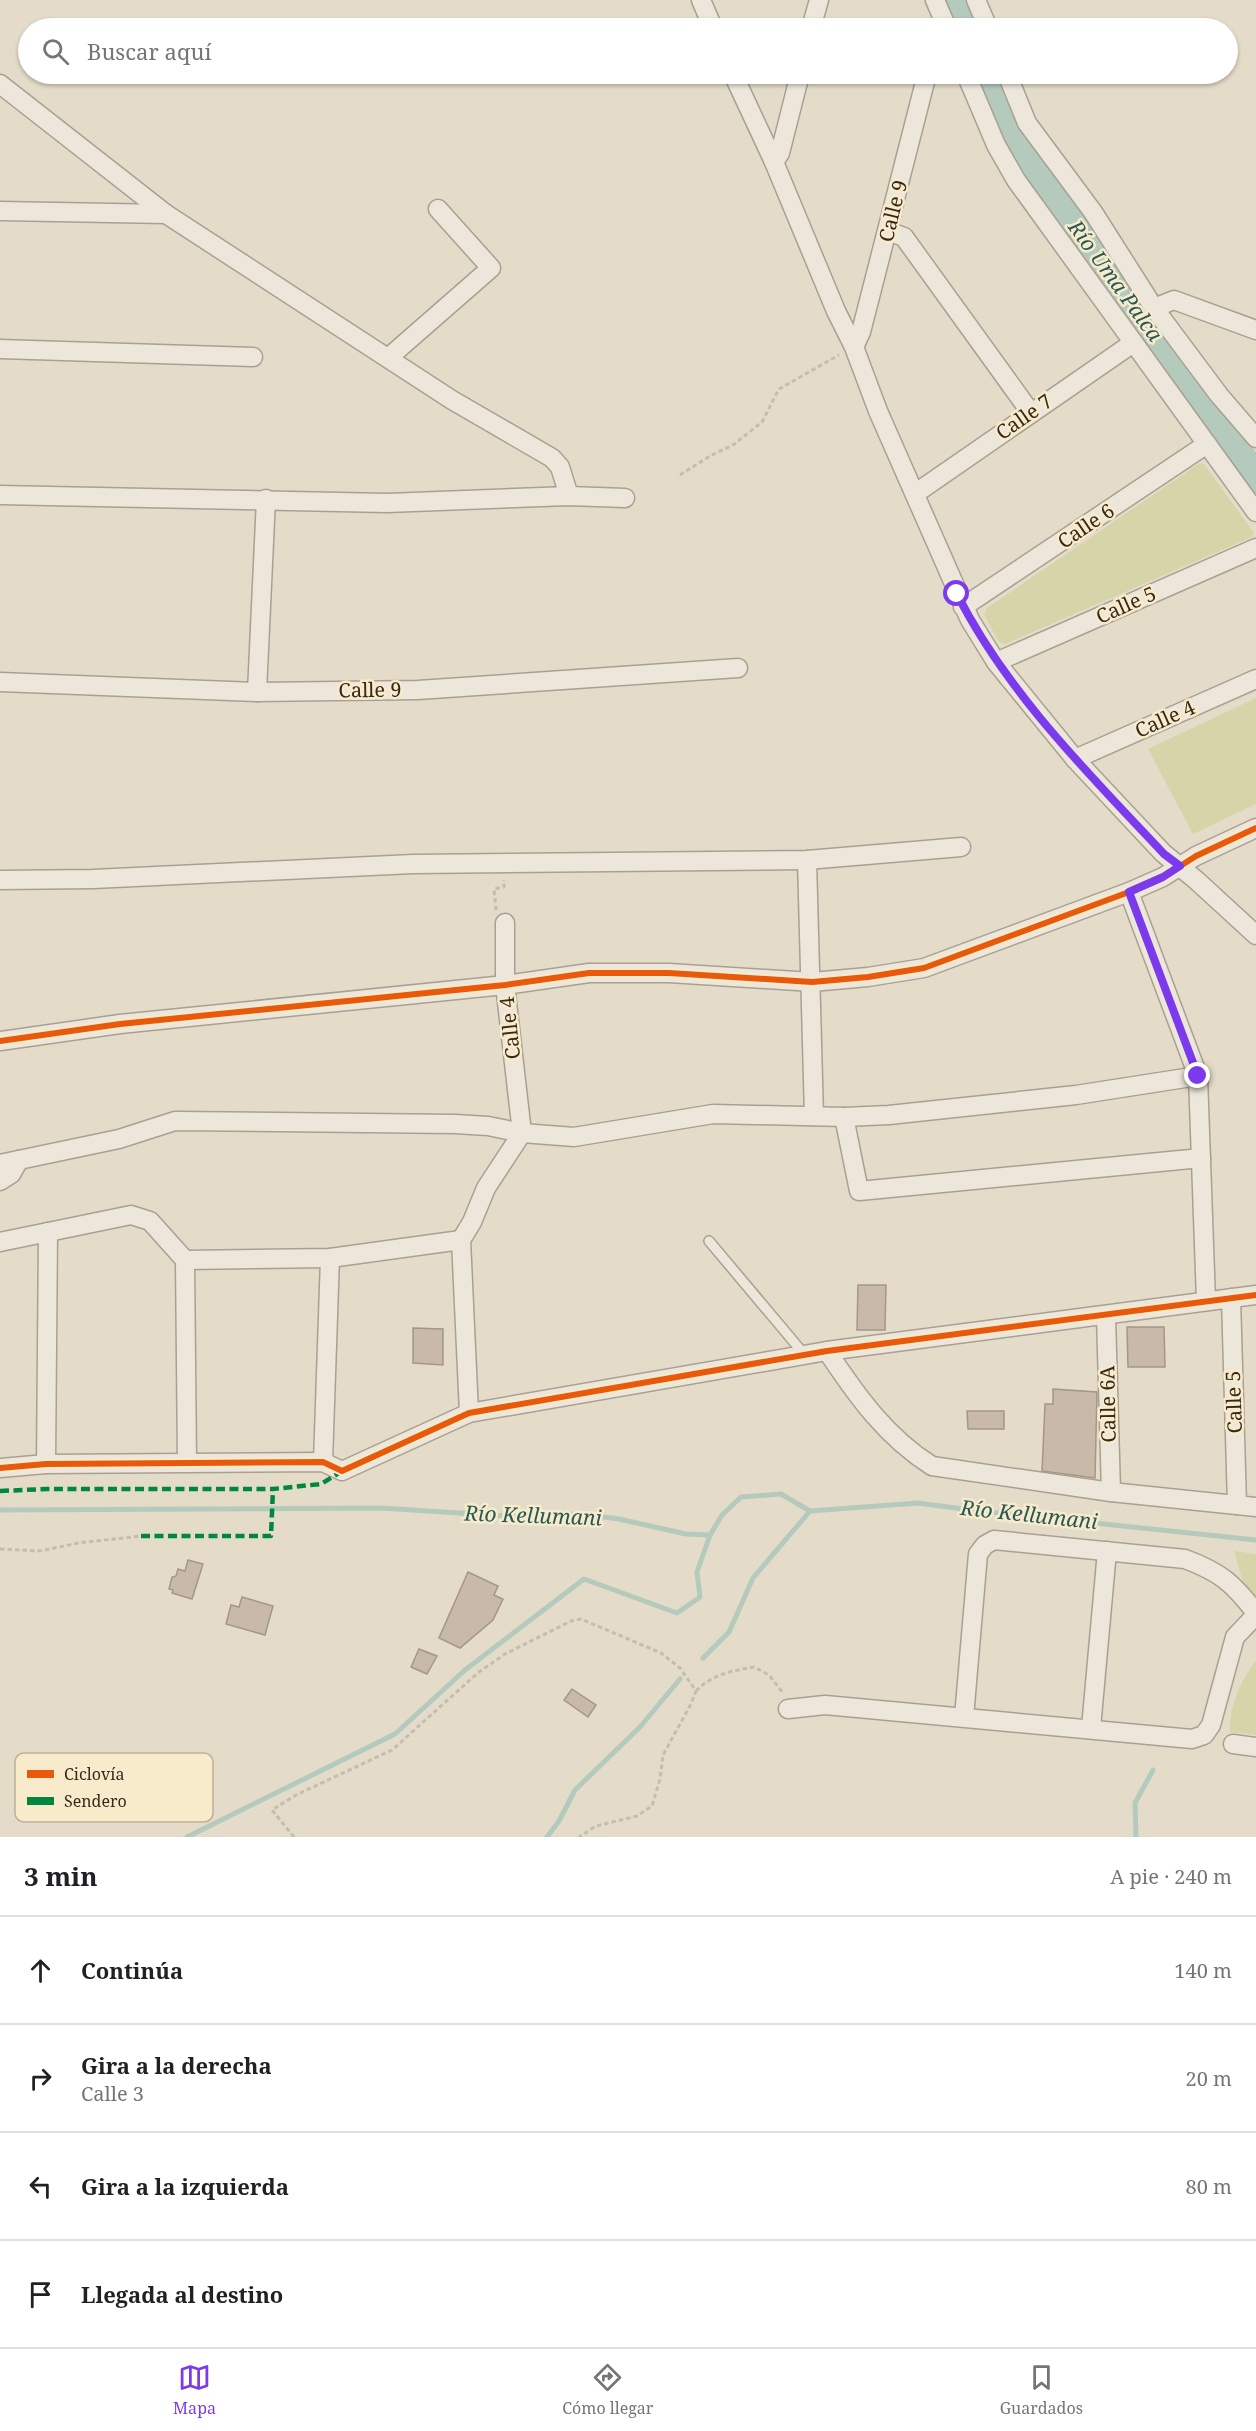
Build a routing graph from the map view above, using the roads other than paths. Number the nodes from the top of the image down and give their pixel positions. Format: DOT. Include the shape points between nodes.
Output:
graph roads {
  1 [pos="701,0"];
  2 [pos="819,0"];
  3 [pos="935,0"];
  4 [pos="976,0"];
  5 [pos="709,18"];
  6 [pos="814,18"];
  7 [pos="943,18"];
  8 [pos="984,18"];
  9 [pos="0,84"];
  10 [pos="738,84"];
  11 [pos="797,84"];
  12 [pos="925,84"];
  13 [pos="970,84"];
  14 [pos="1010,84"];
  15 [pos="774,162"];
  16 [pos="438,209"];
  17 [pos="0,211"];
  18 [pos="166,214"];
  19 [pos="888,231"];
  20 [pos="1154,308"];
  21 [pos="1256,330"];
  22 [pos="1133,343"];
  23 [pos="854,347"];
  24 [pos="0,349"];
  25 [pos="253,357"];
  26 [pos="388,358"];
  27 [pos="1030,413"];
  28 [pos="1256,438"];
  29 [pos="1208,444"];
  30 [pos="916,493"];
  31 [pos="0,495"];
  32 [pos="569,495"];
  33 [pos="625,498"];
  34 [pos="266,499"];
  35 [pos="1256,512"];
  36 [pos="1256,548"];
  37 [pos="963,607"];
  38 [pos="996,662"];
  39 [pos="738,668"];
  40 [pos="1256,679"];
  41 [pos="0,682"];
  42 [pos="257,692"];
  43 [pos="1075,759"];
  44 [pos="1256,828"];
  45 [pos="962,847"];
  46 [pos="807,860"];
  47 [pos="1180,866"];
  48 [pos="0,880"];
  49 [pos="1129,892"];
  50 [pos="505,922"];
  51 [pos="1256,936"];
  52 [pos="812,982"];
  53 [pos="505,985"];
  54 [pos="0,1041"];
  55 [pos="1198,1076"];
  56 [pos="814,1116"];
  57 [pos="844,1117"];
  58 [pos="522,1133"];
  59 [pos="1201,1158"];
  60 [pos="19,1160"];
  61 [pos="0,1164"];
  62 [pos="0,1181"];
  63 [pos="48,1232"];
  64 [pos="460,1240"];
  65 [pos="709,1241"];
  66 [pos="0,1242"];
  67 [pos="330,1258"];
  68 [pos="185,1260"];
  69 [pos="1256,1295"];
  70 [pos="1231,1298"];
  71 [pos="1206,1301"];
  72 [pos="1106,1316"];
  73 [pos="827,1351"];
  74 [pos="804,1355"];
  75 [pos="469,1413"];
  76 [pos="187,1461"];
  77 [pos="323,1462"];
  78 [pos="46,1464"];
  79 [pos="0,1468"];
  80 [pos="1111,1492"];
  81 [pos="1237,1505"];
  82 [pos="1256,1507"];
  83 [pos="1107,1551"];
  84 [pos="1256,1614"];
  85 [pos="788,1709"];
  86 [pos="964,1717"];
  87 [pos="1091,1728"];
  88 [pos="1233,1744"];
  89 [pos="1256,1747"];
  1 -- 5 [label="street"];
  2 -- 6 [label="street"];
  3 -- 7 [label="street"];
  4 -- 8 [label="street"];
  9 -- 18 [label="street"];
  10 -- 15 [label="street"];
  11 -- 15 [label="street" via="780,153"];
  12 -- 19 [label="street, Calle 9"];
  13 -- 22 [label="street" via="1011,172"];
  14 -- 20 [label="street" via="1027,123 1093,212"];
  15 -- 23 [label="street"];
  16 -- 26 [label="street" via="490,268"];
  17 -- 18 [label="street"];
  18 -- 26 [label="street"];
  19 -- 23 [label="street, Calle 9"];
  19 -- 27 [label="street" via="904,237"];
  20 -- 21 [label="street" via="1174,300"];
  20 -- 28 [label="street"];
  22 -- 27 [label="street, Calle 7"];
  22 -- 29 [label="street"];
  23 -- 30 [label="street"];
  24 -- 25 [label="street"];
  26 -- 32 [label="street" via="552,458 560,467"];
  27 -- 30 [label="street, Calle 7"];
  29 -- 35 [label="street"];
  29 -- 37 [label="street, Calle 6"];
  30 -- 37 [label="street"];
  31 -- 34 [label="street"];
  32 -- 33 [label="street"];
  32 -- 34 [label="street" via="387,503"];
  34 -- 42 [label="street"];
  36 -- 38 [label="street, Calle 5"];
  37 -- 38 [label="street"];
  38 -- 43 [label="street"];
  39 -- 42 [label="street, Calle 9" via="418,690"];
  40 -- 43 [label="street, Calle 4"];
  41 -- 42 [label="street, Calle 9"];
  43 -- 47 [label="street" via="1164,854"];
  44 -- 47 [label="street"];
  45 -- 46 [label="street"];
  46 -- 48 [label="street" via="413,864"];
  46 -- 52 [label="street"];
  47 -- 49 [label="street"];
  47 -- 51 [label="street"];
  49 -- 52 [label="street" via="924,968"];
  49 -- 55 [label="street"];
  50 -- 53 [label="street, Calle 4"];
  52 -- 53 [label="street" via="589,973"];
  52 -- 56 [label="street"];
  53 -- 54 [label="street" via="120,1024"];
  53 -- 58 [label="street, Calle 4"];
  55 -- 57 [label="street" via="1065,1096"];
  55 -- 59 [label="street"];
  56 -- 57 [label="street"];
  56 -- 58 [label="street" via="713,1114 574,1137"];
  57 -- 59 [label="street" via="858,1191"];
  58 -- 60 [label="street" via="455,1124 175,1121 118,1139"];
  58 -- 64 [label="street" via="486,1188"];
  59 -- 71 [label="street"];
  60 -- 61 [label="street"];
  60 -- 62 [label="street" via="11,1174"];
  63 -- 66 [label="street"];
  63 -- 68 [label="street" via="131,1215 150,1221"];
  63 -- 78 [label="street"];
  64 -- 67 [label="street"];
  64 -- 75 [label="street"];
  65 -- 74 [label="lane"];
  67 -- 68 [label="street"];
  67 -- 77 [label="street"];
  68 -- 76 [label="street"];
  69 -- 70 [label="street"];
  70 -- 71 [label="street"];
  70 -- 81 [label="street, Calle 5"];
  71 -- 72 [label="street"];
  72 -- 73 [label="street"];
  72 -- 80 [label="street, Calle 6A"];
  73 -- 74 [label="street"];
  73 -- 80 [label="street" via="885,1430 932,1466"];
  74 -- 75 [label="street"];
  75 -- 77 [label="street" via="342,1471"];
  76 -- 77 [label="street"];
  76 -- 78 [label="street"];
  78 -- 79 [label="street"];
  80 -- 81 [label="street"];
  81 -- 82 [label="street"];
  83 -- 84 [label="street" via="1185,1559 1212,1569 1240,1592"];
  83 -- 86 [label="street" via="994,1540 985,1545 978,1554"];
  83 -- 87 [label="street"];
  84 -- 87 [label="street" via="1235,1637 1204,1735 1192,1739"];
  85 -- 86 [label="street" via="825,1705"];
  86 -- 87 [label="street"];
  88 -- 89 [label="street"];
}
